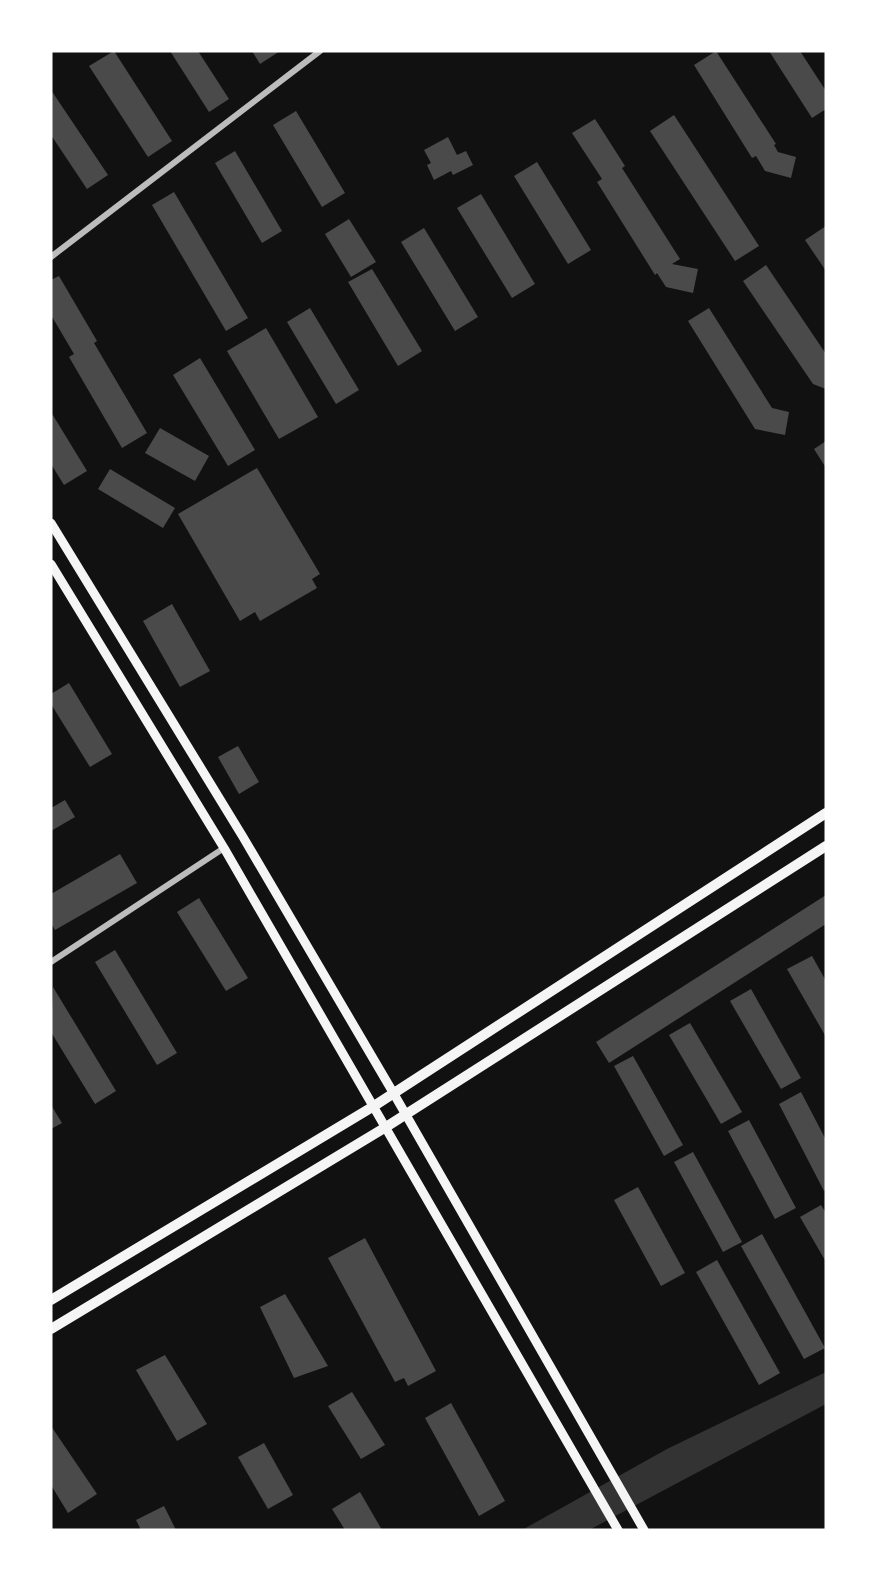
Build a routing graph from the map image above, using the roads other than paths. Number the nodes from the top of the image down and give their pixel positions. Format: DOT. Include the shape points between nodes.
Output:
graph roads {
  1 [pos="320,51"];
  2 [pos="51,257"];
  3 [pos="51,523"];
  4 [pos="51,564"];
  5 [pos="826,813"];
  6 [pos="826,846"];
  7 [pos="224,848"];
  8 [pos="51,962"];
  9 [pos="394,1094"];
  10 [pos="374,1106"];
  11 [pos="406,1114"];
  12 [pos="386,1127"];
  13 [pos="51,1300"];
  14 [pos="51,1329"];
  15 [pos="618,1530"];
  16 [pos="644,1530"];
  1 -- 2 [label="street"];
  3 -- 9 [label="main road"];
  4 -- 7 [label="main road"];
  5 -- 9 [label="main road"];
  6 -- 11 [label="main road"];
  7 -- 8 [label="street"];
  7 -- 10 [label="main road"];
  9 -- 10 [label="main road"];
  9 -- 11 [label="main road"];
  10 -- 12 [label="main road"];
  10 -- 13 [label="main road"];
  11 -- 12 [label="main road"];
  11 -- 16 [label="main road"];
  12 -- 14 [label="main road"];
  12 -- 15 [label="main road"];
}
